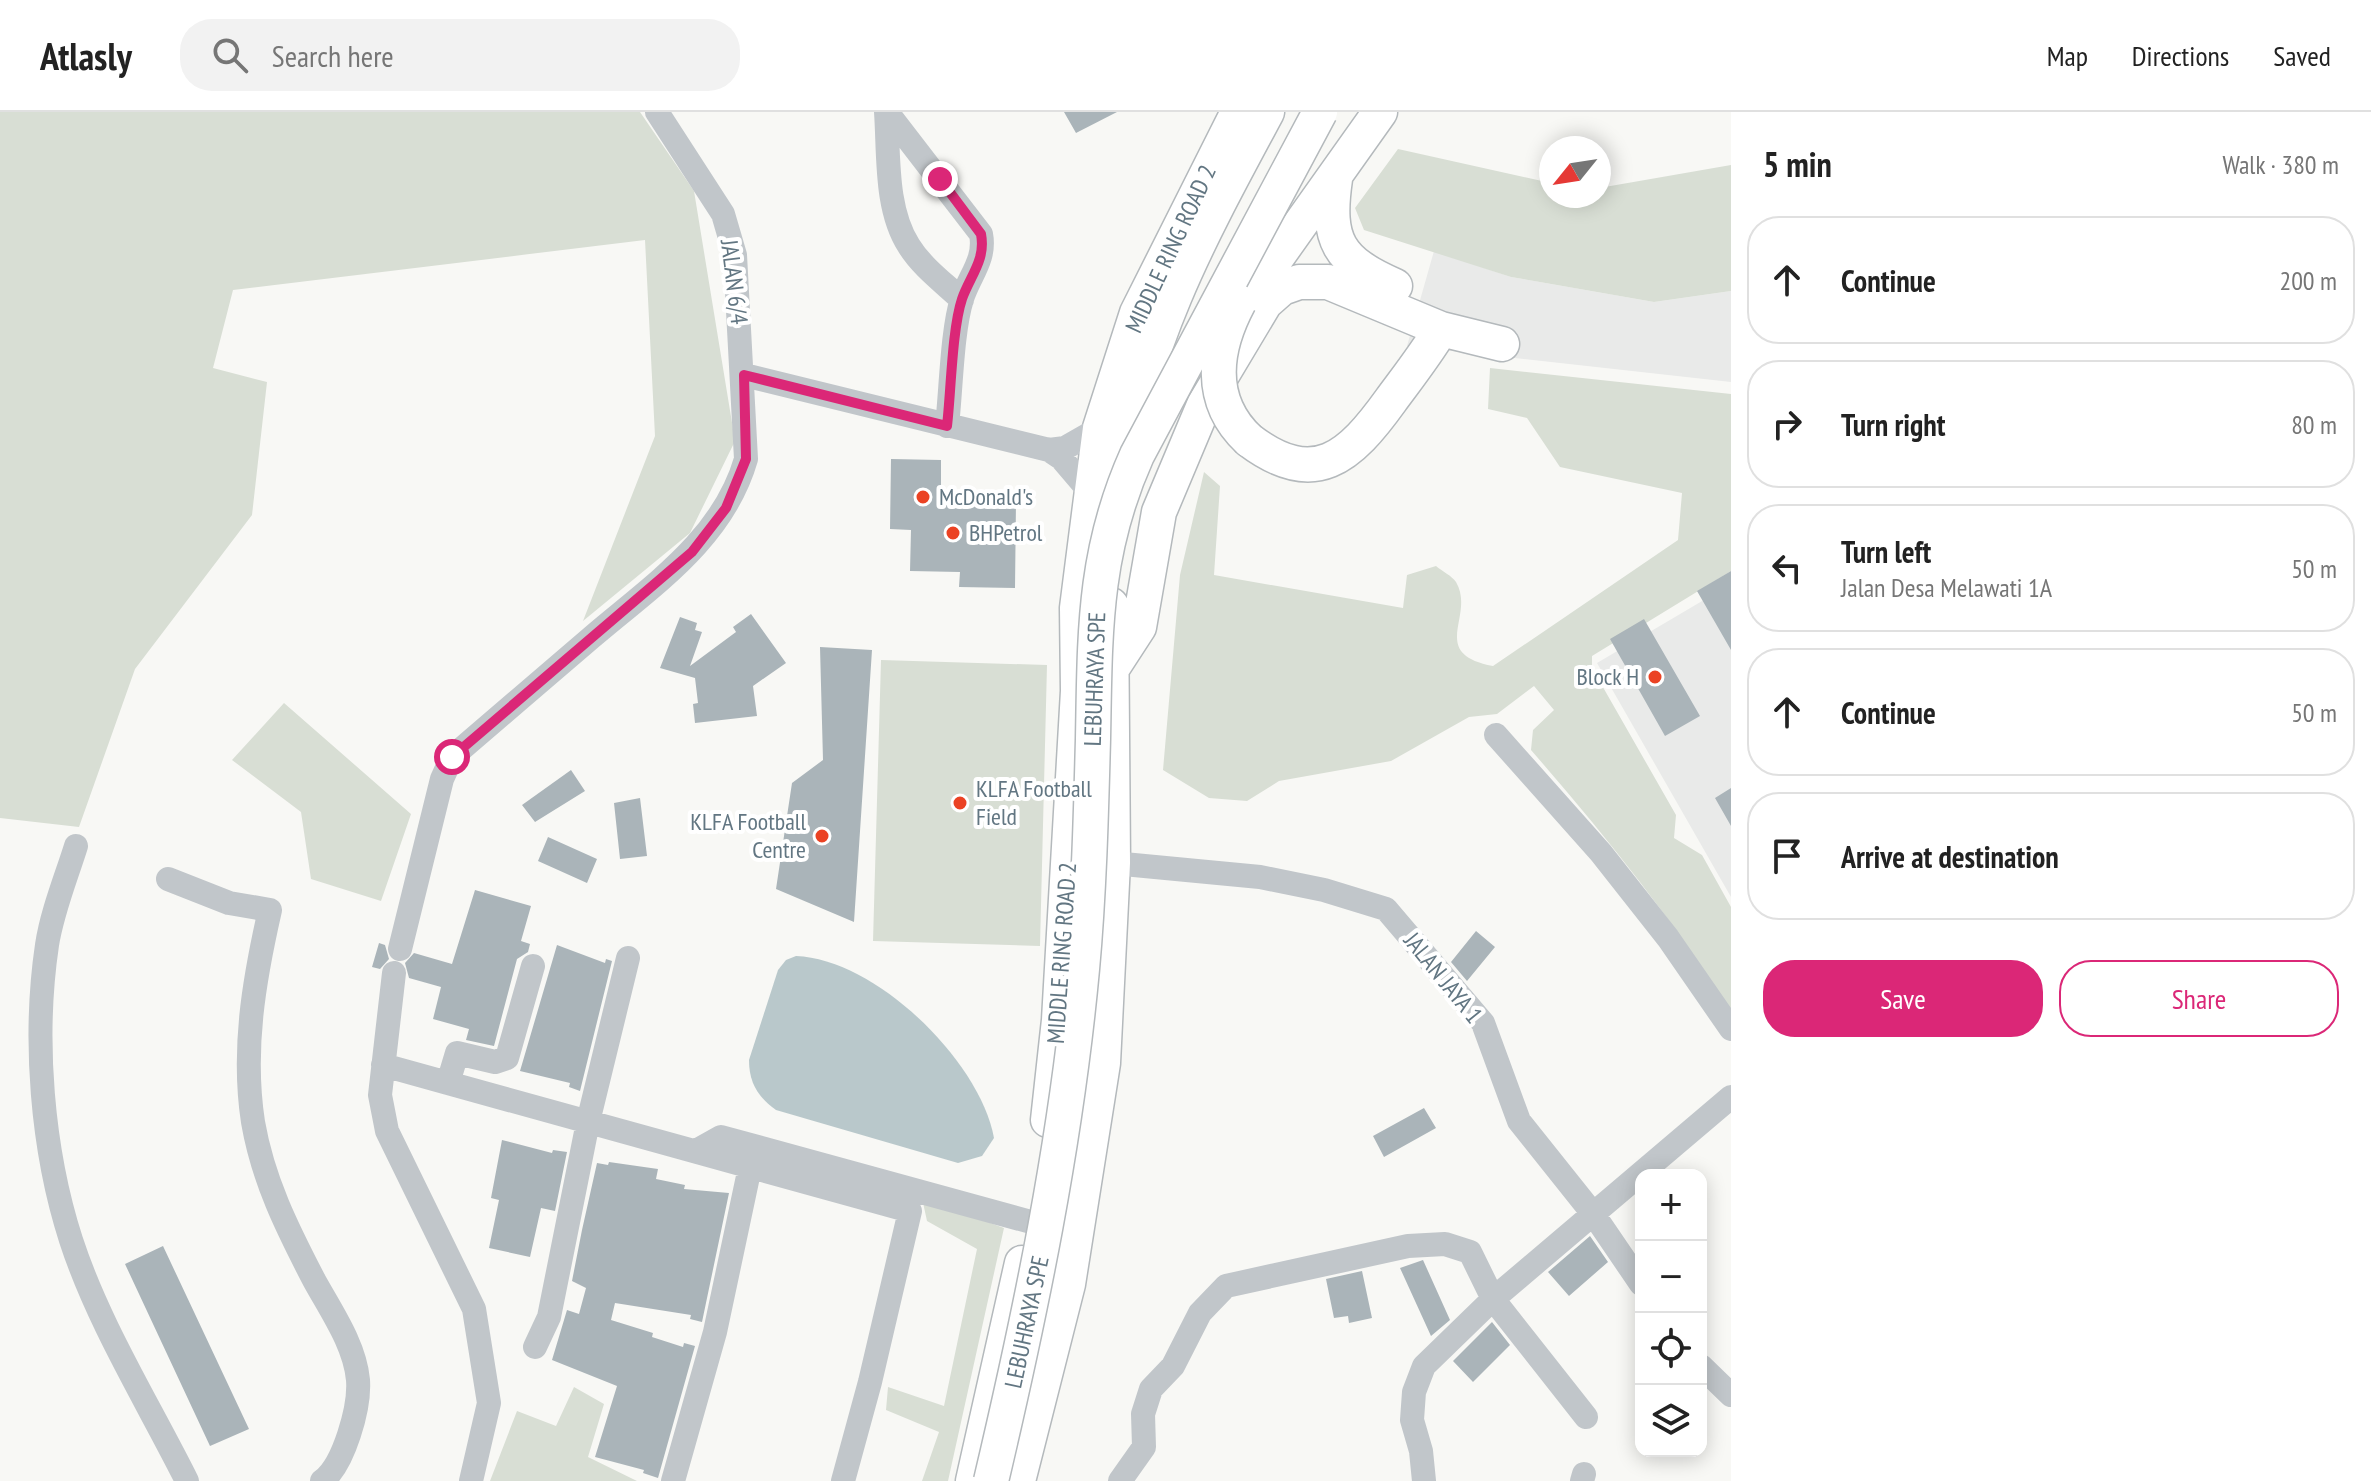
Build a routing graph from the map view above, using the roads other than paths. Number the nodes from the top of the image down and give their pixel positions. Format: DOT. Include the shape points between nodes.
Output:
graph roads {
  1 [pos="657,112"];
  2 [pos="886,112"];
  3 [pos="1238,112"];
  4 [pos="1267,112"];
  5 [pos="1320,112"];
  6 [pos="1342,112"];
  7 [pos="1380,112"];
  8 [pos="1335,179"];
  9 [pos="962,300"];
  10 [pos="1440,316"];
  11 [pos="1502,344"];
  12 [pos="744,375"];
  13 [pos="947,426"];
  14 [pos="1100,428"];
  15 [pos="1049,450"];
  16 [pos="1090,492"];
  17 [pos="1159,512"];
  18 [pos="1113,667"];
  19 [pos="1496,735"];
  20 [pos="76,846"];
  21 [pos="1113,863"];
  22 [pos="168,879"];
  23 [pos="400,949"];
  24 [pos="628,958"];
  25 [pos="533,966"];
  26 [pos="394,973"];
  27 [pos="1731,1029"];
  28 [pos="383,1065"];
  29 [pos="448,1083"];
  30 [pos="1731,1097"];
  31 [pos="588,1122"];
  32 [pos="696,1151"];
  33 [pos="750,1167"];
  34 [pos="1594,1215"];
  35 [pos="1031,1222"];
  36 [pos="1635,1275"];
  37 [pos="1493,1299"];
  38 [pos="535,1347"];
  39 [pos="1707,1372"];
  40 [pos="1731,1395"];
  41 [pos="1586,1417"];
  42 [pos="187,1481"];
  43 [pos="322,1481"];
  44 [pos="471,1481"];
  45 [pos="673,1481"];
  46 [pos="843,1481"];
  47 [pos="973,1481"];
  48 [pos="991,1481"];
  49 [pos="1018,1481"];
  50 [pos="1120,1481"];
  51 [pos="1424,1481"];
  1 -- 12 [label="street, JALAN 6/4" via="723,214 735,255"];
  2 -- 9 [label="street" via="893,203 908,245"];
  2 -- 9 [label="street" via="981,234 977,271"];
  3 -- 14 [label="highway, MIDDLE RING ROAD 2" via="1137,313"];
  4 -- 18 [label="highway, MIDDLE RING ROAD 2" via="1170,301 1146,364 1129,430 1113,547"];
  5 -- 48 [label="highway, LEBUHRAYA SPE, bridge" via="1137,455 1105,545 1095,616 1083,953 1070,1069 1039,1274"];
  6 -- 10 [label="highway, bridge" via="1234,313 1220,351 1221,398 1238,430 1284,461 1303,466 1332,461 1367,432"];
  7 -- 8 [label="highway"];
  8 -- 10 [label="highway" via="1333,236 1346,258"];
  8 -- 17 [label="highway" via="1243,304 1179,434"];
  9 -- 13 [label="street"];
  10 -- 11 [label="highway"];
  10 -- 17 [label="highway" via="1328,282 1282,288 1265,303 1204,405"];
  12 -- 13 [label="street"];
  12 -- 23 [label="street, JALAN 6/4" via="746,459 726,508 692,552 452,757"];
  13 -- 15 [label="street"];
  14 -- 15 [label="street" via="1065,448"];
  14 -- 16 [label="highway, MIDDLE RING ROAD 2"];
  15 -- 16 [label="street"];
  16 -- 35 [label="highway, MIDDLE RING ROAD 2" via="1077,608 1078,691 1059,1020"];
  17 -- 18 [label="highway" via="1139,627"];
  18 -- 21 [label="highway, MIDDLE RING ROAD 2"];
  19 -- 27 [label="street" via="1601,853"];
  20 -- 42 [label="street" via="47,942 42,994 46,1141 71,1241"];
  21 -- 34 [label="street, JALAN JAYA 1" via="1260,877 1386,909 1483,1023 1519,1121"];
  21 -- 49 [label="highway, MIDDLE RING ROAD 2" via="1103,1063 1068,1284"];
  22 -- 43 [label="street" via="229,903 270,910 252,990 253,1119 265,1179 349,1345 358,1381 344,1451"];
  24 -- 31 [label="street"];
  25 -- 29 [label="street" via="507,1058 495,1062 457,1053"];
  26 -- 28 [label="street"];
  28 -- 29 [label="street"];
  28 -- 44 [label="street" via="380,1095 387,1131 454,1262 477,1324 489,1403"];
  29 -- 31 [label="street"];
  30 -- 34 [label="street"];
  31 -- 32 [label="street"];
  31 -- 38 [label="street" via="549,1317"];
  32 -- 33 [label="street"];
  32 -- 35 [label="street" via="721,1137"];
  33 -- 45 [label="street" via="715,1332"];
  33 -- 46 [label="street" via="910,1211"];
  34 -- 36 [label="street, JALAN JAYA 1"];
  34 -- 37 [label="street"];
  35 -- 47 [label="highway, MIDDLE RING ROAD 2"];
  37 -- 41 [label="street"];
  37 -- 50 [label="street" via="1470,1252 1445,1244 1408,1246 1226,1286 1200,1313 1173,1366 1151,1389 1143,1414 1144,1447"];
  37 -- 51 [label="street" via="1424,1366 1414,1392 1412,1420"];
  39 -- 40 [label="street"];
}
